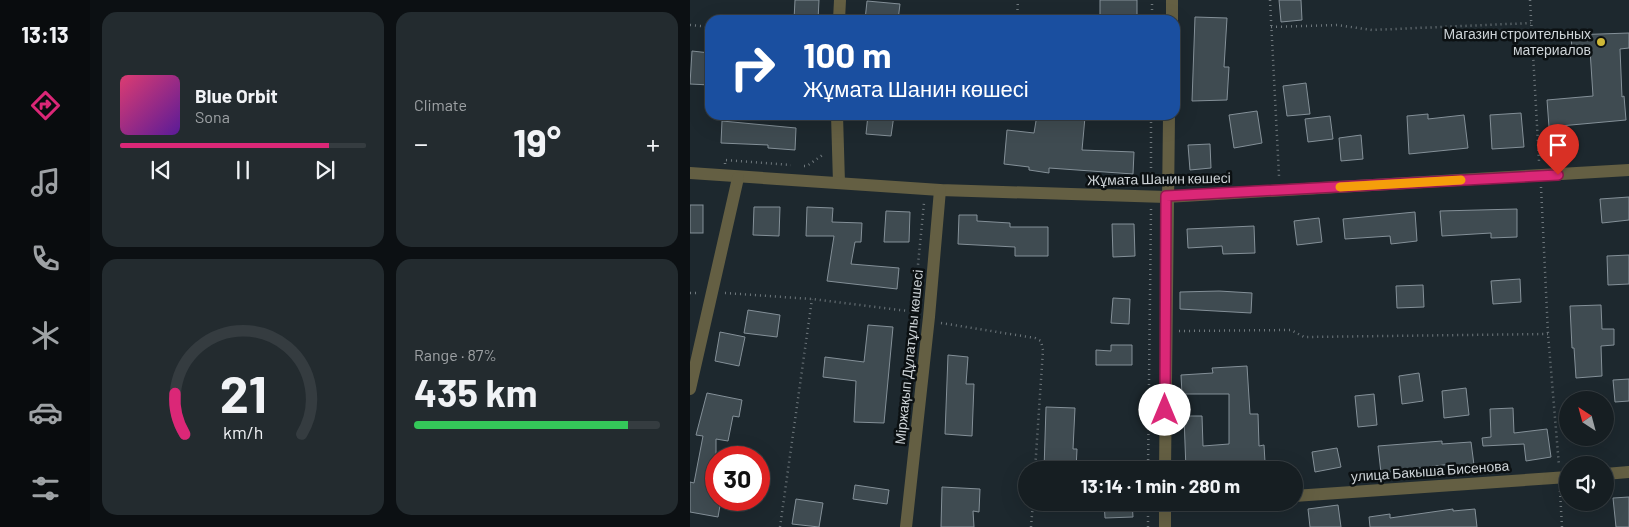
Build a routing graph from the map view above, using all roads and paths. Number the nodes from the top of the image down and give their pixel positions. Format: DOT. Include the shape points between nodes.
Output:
graph roads {
  1 [pos="840,0"];
  2 [pos="1018,0"];
  3 [pos="1152,0"];
  4 [pos="1172,0"];
  5 [pos="1270,0"];
  6 [pos="1530,0"];
  7 [pos="839,15"];
  8 [pos="1017,15"];
  9 [pos="1152,15"];
  10 [pos="1172,15"];
  11 [pos="1532,23"];
  12 [pos="690,25"];
  13 [pos="705,26"];
  14 [pos="1271,27"];
  15 [pos="837,120"];
  16 [pos="1151,120"];
  17 [pos="1169,120"];
  18 [pos="1629,170"];
  19 [pos="690,173"];
  20 [pos="1540,176"];
  21 [pos="738,178"];
  22 [pos="839,183"];
  23 [pos="925,189"];
  24 [pos="940,190"];
  25 [pos="1280,190"];
  26 [pos="1151,196"];
  27 [pos="1166,196"];
  28 [pos="711,292"];
  29 [pos="812,299"];
  30 [pos="913,310"];
  31 [pos="929,317"];
  32 [pos="1166,331"];
  33 [pos="1548,334"];
  34 [pos="690,389"];
  35 [pos="903,419"];
  36 [pos="1562,456"];
  37 [pos="1036,461"];
  38 [pos="1148,461"];
  39 [pos="1165,461"];
  40 [pos="1629,472"];
  41 [pos="1614,473"];
  42 [pos="1559,477"];
  43 [pos="1303,495"];
  44 [pos="1032,511"];
  45 [pos="1148,511"];
  46 [pos="1165,511"];
  47 [pos="1563,511"];
  48 [pos="780,527"];
  49 [pos="906,527"];
  50 [pos="1031,527"];
  51 [pos="1148,527"];
  52 [pos="1164,527"];
  53 [pos="1562,527"];
  1 -- 7 [label="street"];
  2 -- 8 [label="path"];
  3 -- 9 [label="path"];
  4 -- 10 [label="street"];
  5 -- 14 [label="path"];
  6 -- 11 [label="path"];
  11 -- 14 [label="path" via="1372,30 1337,25"];
  11 -- 20 [label="path"];
  12 -- 13 [label="path"];
  14 -- 25 [label="path"];
  15 -- 22 [label="street"];
  16 -- 26 [label="path"];
  17 -- 27 [label="street"];
  18 -- 20 [label="street, Жұмата Шанин көшесі"];
  19 -- 21 [label="street, Жұмата Шанин көшесі"];
  20 -- 25 [label="street, Жұмата Шанин көшесі"];
  20 -- 33 [label="path"];
  21 -- 22 [label="street, Жұмата Шанин көшесі"];
  21 -- 28 [label="street"];
  22 -- 23 [label="street, Жұмата Шанин көшесі"];
  23 -- 24 [label="street, Жұмата Шанин көшесі"];
  23 -- 30 [label="path"];
  24 -- 26 [label="street, Жұмата Шанин көшесі"];
  24 -- 31 [label="street, Міржақып Дұлатұлы көшесі"];
  25 -- 27 [label="street, Жұмата Шанин көшесі"];
  26 -- 27 [label="street, Жұмата Шанин көшесі"];
  26 -- 38 [label="path"];
  27 -- 32 [label="street"];
  28 -- 29 [label="path"];
  28 -- 34 [label="street"];
  29 -- 30 [label="path"];
  29 -- 48 [label="path"];
  30 -- 31 [label="path"];
  30 -- 35 [label="path"];
  31 -- 37 [label="path" via="940,323 1041,341 1044,350"];
  31 -- 49 [label="street, Міржақып Дұлатұлы көшесі"];
  32 -- 33 [label="path" via="1291,330 1304,337"];
  32 -- 39 [label="street"];
  33 -- 36 [label="path"];
  40 -- 41 [label="street"];
  42 -- 43 [label="street, улица Бакыша Бисенова"];
  44 -- 50 [label="path"];
  45 -- 51 [label="path"];
  46 -- 52 [label="street"];
  47 -- 53 [label="path"];
}
